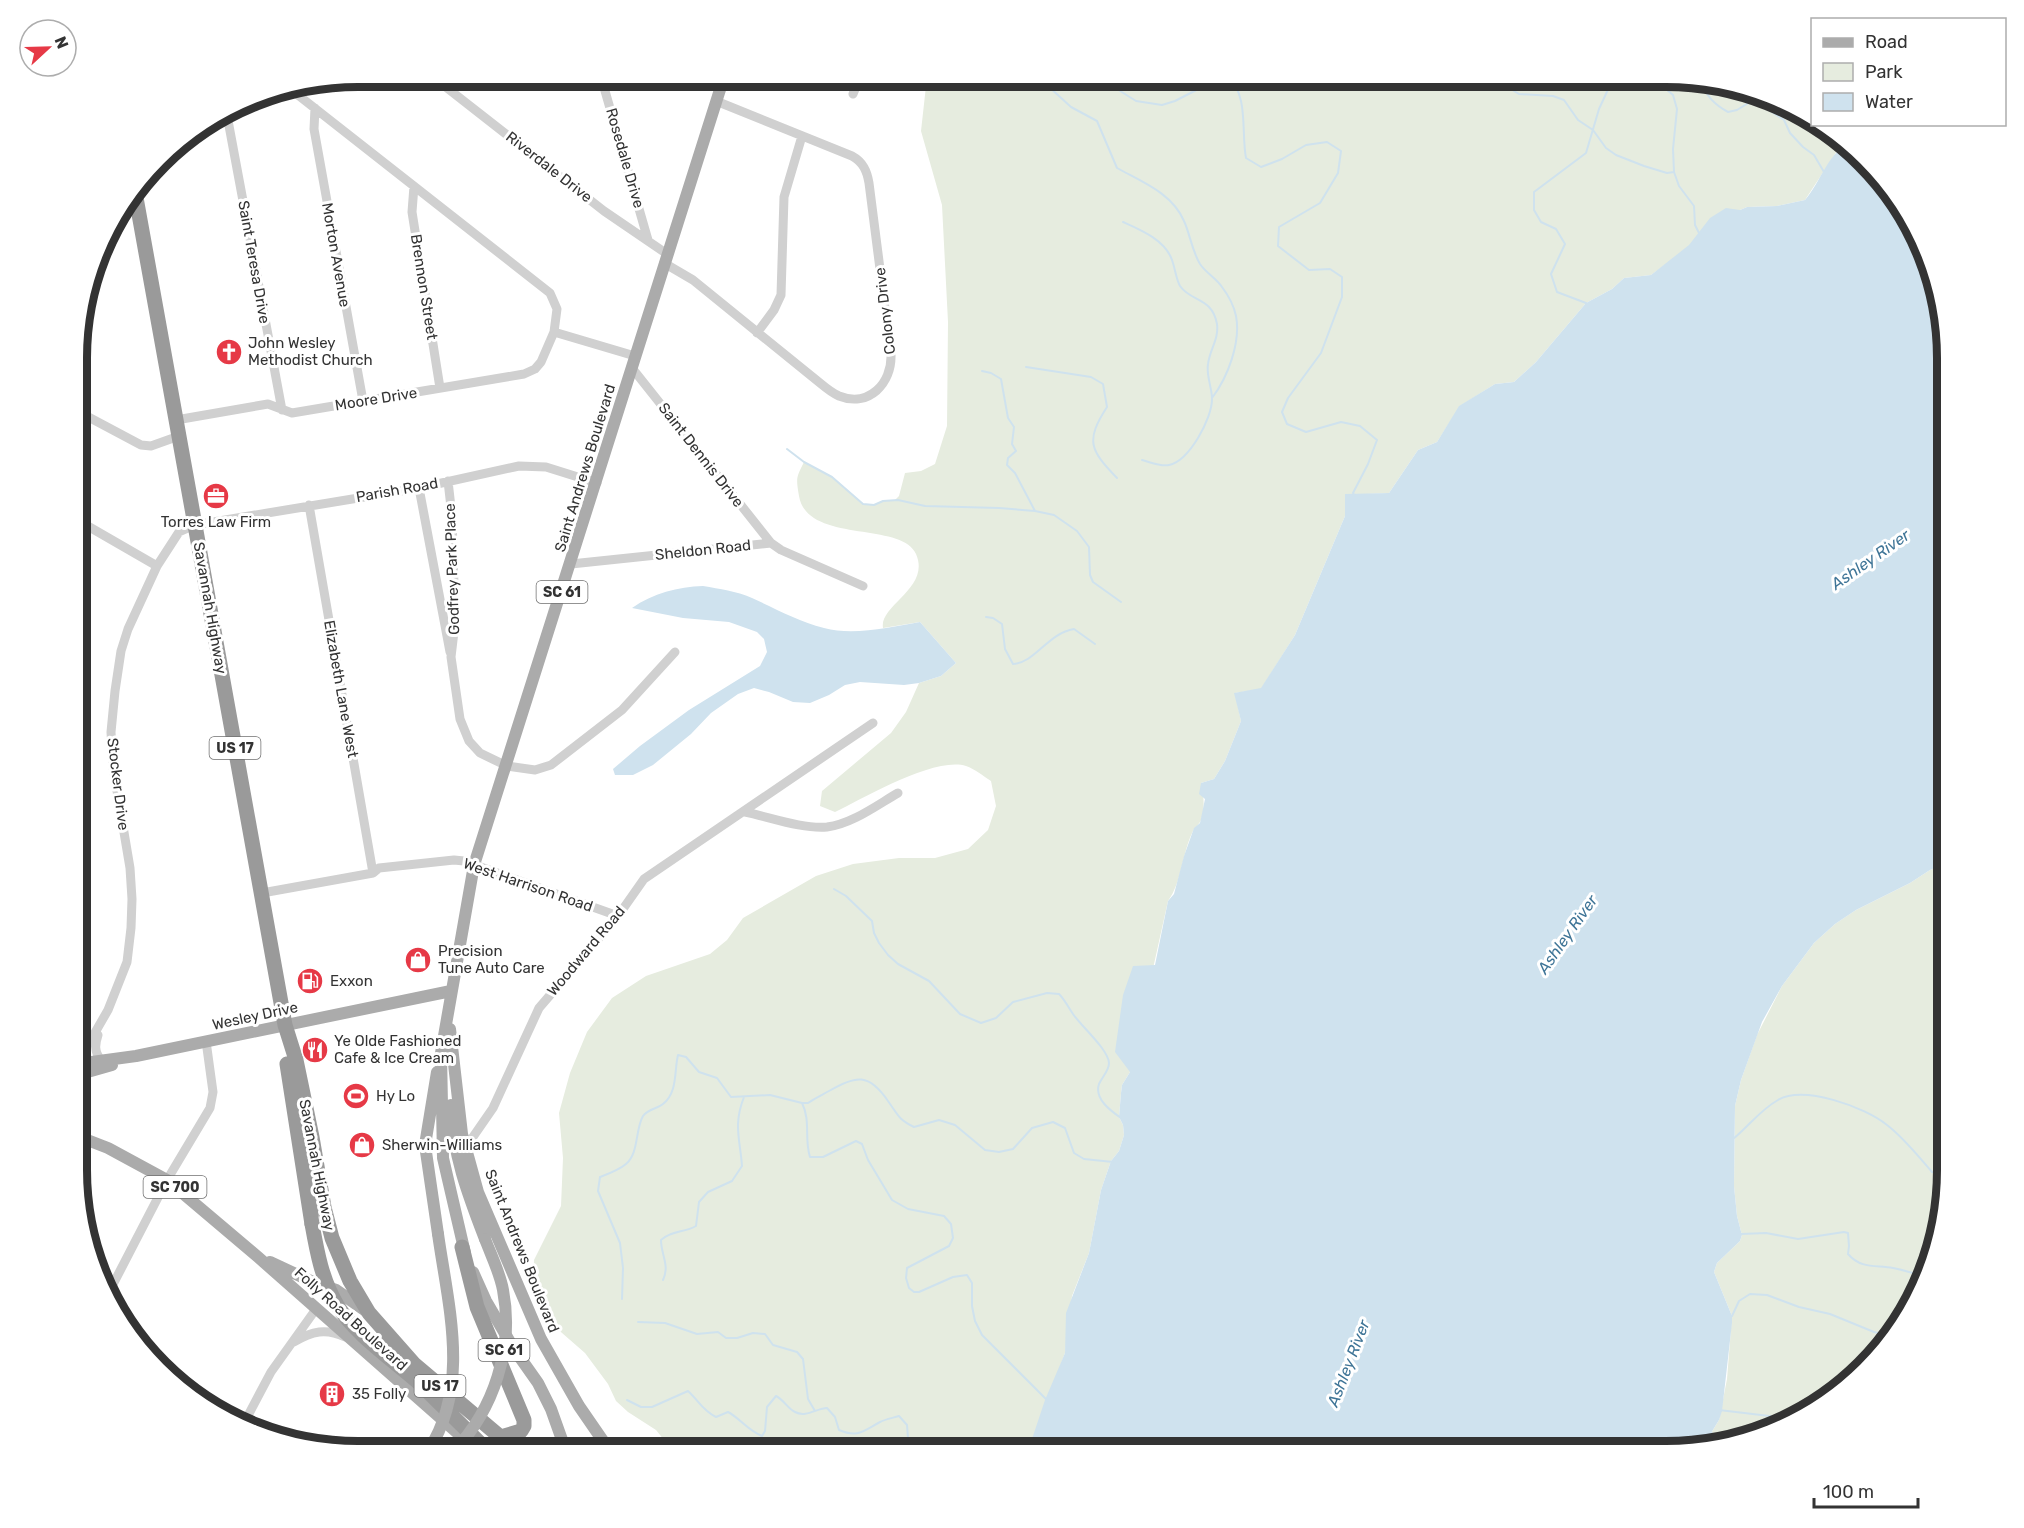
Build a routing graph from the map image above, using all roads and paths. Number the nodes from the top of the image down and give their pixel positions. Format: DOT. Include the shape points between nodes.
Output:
graph roads {
  1 [pos="447,87"];
  2 [pos="604,87"];
  3 [pos="721,87"];
  4 [pos="856,87"];
  5 [pos="297,94"];
  6 [pos="853,94"];
  7 [pos="716,101"];
  8 [pos="315,108"];
  9 [pos="228,120"];
  10 [pos="802,135"];
  11 [pos="414,186"];
  12 [pos="137,202"];
  13 [pos="648,240"];
  14 [pos="665,259"];
  15 [pos="554,332"];
  16 [pos="757,333"];
  17 [pos="634,362"];
  18 [pos="440,388"];
  19 [pos="363,401"];
  20 [pos="282,410"];
  21 [pos="87,416"];
  22 [pos="176,420"];
  23 [pos="179,436"];
  24 [pos="448,481"];
  25 [pos="597,483"];
  26 [pos="419,488"];
  27 [pos="309,505"];
  28 [pos="195,525"];
  29 [pos="87,526"];
  30 [pos="771,543"];
  31 [pos="571,564"];
  32 [pos="157,566"];
  33 [pos="862,586"];
  34 [pos="675,652"];
  35 [pos="451,657"];
  36 [pos="873,723"];
  37 [pos="507,766"];
  38 [pos="898,793"];
  39 [pos="745,812"];
  40 [pos="474,865"];
  41 [pos="373,873"];
  42 [pos="262,893"];
  43 [pos="618,916"];
  44 [pos="450,991"];
  45 [pos="448,1009"];
  46 [pos="285,1025"];
  47 [pos="99,1027"];
  48 [pos="206,1041"];
  49 [pos="87,1044"];
  50 [pos="441,1053"];
  51 [pos="136,1056"];
  52 [pos="101,1060"];
  53 [pos="87,1062"];
  54 [pos="453,1065"];
  55 [pos="87,1072"];
  56 [pos="477,1133"];
  57 [pos="462,1134"];
  58 [pos="87,1140"];
  59 [pos="466,1147"];
  60 [pos="167,1180"];
  61 [pos="462,1247"];
  62 [pos="258,1257"];
  63 [pos="113,1283"];
  64 [pos="344,1294"];
  65 [pos="316,1309"];
  66 [pos="369,1313"];
  67 [pos="353,1341"];
  68 [pos="290,1345"];
  69 [pos="247,1417"];
  70 [pos="501,1437"];
  71 [pos="433,1441"];
  72 [pos="462,1441"];
  73 [pos="467,1441"];
  74 [pos="478,1441"];
  75 [pos="506,1441"];
  76 [pos="562,1441"];
  77 [pos="603,1441"];
  1 -- 13 [label="street, Riverdale Drive" via="618,221"];
  2 -- 13 [label="street, Rosedale Drive"];
  3 -- 7 [label="main road, Saint Andrews Boulevard / SC 61"];
  4 -- 6 [label="street"];
  5 -- 8 [label="street, Moore Drive"];
  7 -- 10 [label="street, Colony Drive"];
  7 -- 14 [label="main road, Saint Andrews Boulevard / SC 61"];
  8 -- 11 [label="street, Moore Drive"];
  8 -- 19 [label="street, Morton Avenue" via="314,129"];
  9 -- 20 [label="street, Saint Teresa Drive"];
  10 -- 16 [label="street" via="784,197 781,295"];
  10 -- 16 [label="street, Colony Drive" via="860,160 868,175 891,355 889,377 873,394 841,397"];
  11 -- 15 [label="street, Moore Drive" via="550,293 557,309"];
  11 -- 18 [label="street, Brennon Street" via="412,212"];
  12 -- 22 [label="highway, Savannah Highway / US 17"];
  13 -- 14 [label="street, Riverdale Drive"];
  14 -- 16 [label="street, Colony Drive"];
  14 -- 17 [label="main road, Saint Andrews Boulevard / SC 61"];
  15 -- 17 [label="street"];
  15 -- 18 [label="street, Moore Drive" via="535,369"];
  17 -- 25 [label="main road, Saint Andrews Boulevard / SC 61"];
  17 -- 30 [label="street, Saint Dennis Drive"];
  18 -- 19 [label="street, Moore Drive"];
  19 -- 20 [label="street, Moore Drive" via="292,413"];
  20 -- 22 [label="street, Moore Drive" via="268,404"];
  21 -- 23 [label="street" via="141,445 151,446"];
  22 -- 23 [label="highway, Savannah Highway / US 17"];
  23 -- 28 [label="highway, Savannah Highway / US 17"];
  24 -- 25 [label="street, Parish Road" via="533,465"];
  24 -- 26 [label="street, Parish Road"];
  24 -- 35 [label="street, Godfrey Park Place" via="453,516 455,623"];
  25 -- 31 [label="main road, Saint Andrews Boulevard / SC 61"];
  26 -- 27 [label="street, Parish Road"];
  26 -- 35 [label="street, Godfrey Park Place"];
  27 -- 28 [label="street, Parish Road"];
  27 -- 41 [label="street, Elizabeth Lane West"];
  28 -- 32 [label="street, Stocker Drive" via="179,532"];
  28 -- 42 [label="highway, Savannah Highway / US 17"];
  29 -- 32 [label="street"];
  30 -- 31 [label="street, Sheldon Road"];
  30 -- 33 [label="street, Sheldon Road"];
  31 -- 37 [label="main road, Saint Andrews Boulevard / SC 61"];
  32 -- 47 [label="street, Stocker Drive" via="128,629 115,691 113,766 130,868 131,928 124,970"];
  34 -- 37 [label="street, Godfrey Park Place" via="622,710 551,765 535,770"];
  35 -- 37 [label="street, Godfrey Park Place" via="460,719 469,741 480,753"];
  36 -- 39 [label="street, Woodward Road"];
  37 -- 40 [label="main road, Saint Andrews Boulevard / SC 61"];
  38 -- 39 [label="street" via="849,820 826,827"];
  39 -- 43 [label="street, Woodward Road" via="644,879"];
  40 -- 41 [label="street, West Harrison Road" via="454,860 379,868"];
  40 -- 43 [label="street, West Harrison Road"];
  40 -- 44 [label="main road, Saint Andrews Boulevard / SC 61"];
  41 -- 42 [label="street, West Harrison Road"];
  42 -- 46 [label="highway, Savannah Highway / US 17"];
  43 -- 56 [label="street, Woodward Road" via="539,1008 493,1108"];
  44 -- 45 [label="main road, Saint Andrews Boulevard / SC 61"];
  44 -- 46 [label="main road, Wesley Drive"];
  45 -- 50 [label="main road, Saint Andrews Boulevard / SC 61"];
  45 -- 54 [label="main road, Saint Andrews Boulevard / SC 61"];
  46 -- 48 [label="main road, Wesley Drive"];
  46 -- 66 [label="highway, Savannah Highway / US 17" via="296,1060 332,1238"];
  46 -- 74 [label="highway, Savannah Highway / US 17, bridge" via="286,1059 324,1278 343,1314 358,1330"];
  47 -- 49 [label="street, Stocker Drive"];
  47 -- 52 [label="street, Stocker Drive" via="95,1046"];
  48 -- 51 [label="main road, Wesley Drive"];
  48 -- 60 [label="street" via="213,1092 210,1108"];
  50 -- 61 [label="main road, Saint Andrews Boulevard" via="443,1158"];
  50 -- 71 [label="main road, SC 61, bridge" via="425,1145 454,1361 445,1414"];
  51 -- 52 [label="main road, Wesley Drive"];
  51 -- 55 [label="main road, Wesley Drive"];
  52 -- 53 [label="main road, Wesley Drive"];
  54 -- 57 [label="main road, Saint Andrews Boulevard"];
  54 -- 72 [label="main road, SC 61, bridge" via="453,1133 458,1164 503,1288 507,1317 499,1375 484,1411"];
  56 -- 57 [label="street"];
  56 -- 59 [label="street, Woodward Road"];
  57 -- 59 [label="main road, Saint Andrews Boulevard"];
  58 -- 60 [label="main road, Folly Road Boulevard / SC 700"];
  59 -- 77 [label="main road, Saint Andrews Boulevard" via="478,1192 541,1339"];
  60 -- 62 [label="main road, Folly Road Boulevard / SC 700"];
  60 -- 63 [label="street"];
  61 -- 70 [label="highway" via="477,1307 524,1420 521,1431"];
  61 -- 76 [label="main road, Saint Andrews Boulevard" via="486,1301 538,1383"];
  62 -- 64 [label="main road, Folly Road Boulevard / SC 700"];
  62 -- 65 [label="main road, Folly Road Boulevard / SC 700"];
  64 -- 65 [label="main road" via="324,1299"];
  64 -- 66 [label="main road, Folly Road Boulevard"];
  65 -- 67 [label="main road, Folly Road Boulevard / SC 700"];
  65 -- 68 [label="street"];
  66 -- 70 [label="highway, Savannah Highway / US 17" via="414,1364"];
  67 -- 68 [label="street" via="329,1331 318,1331"];
  67 -- 73 [label="main road, Folly Road Boulevard / SC 700"];
  68 -- 69 [label="street"];
  70 -- 75 [label="highway, Savannah Highway / US 17"];
}
